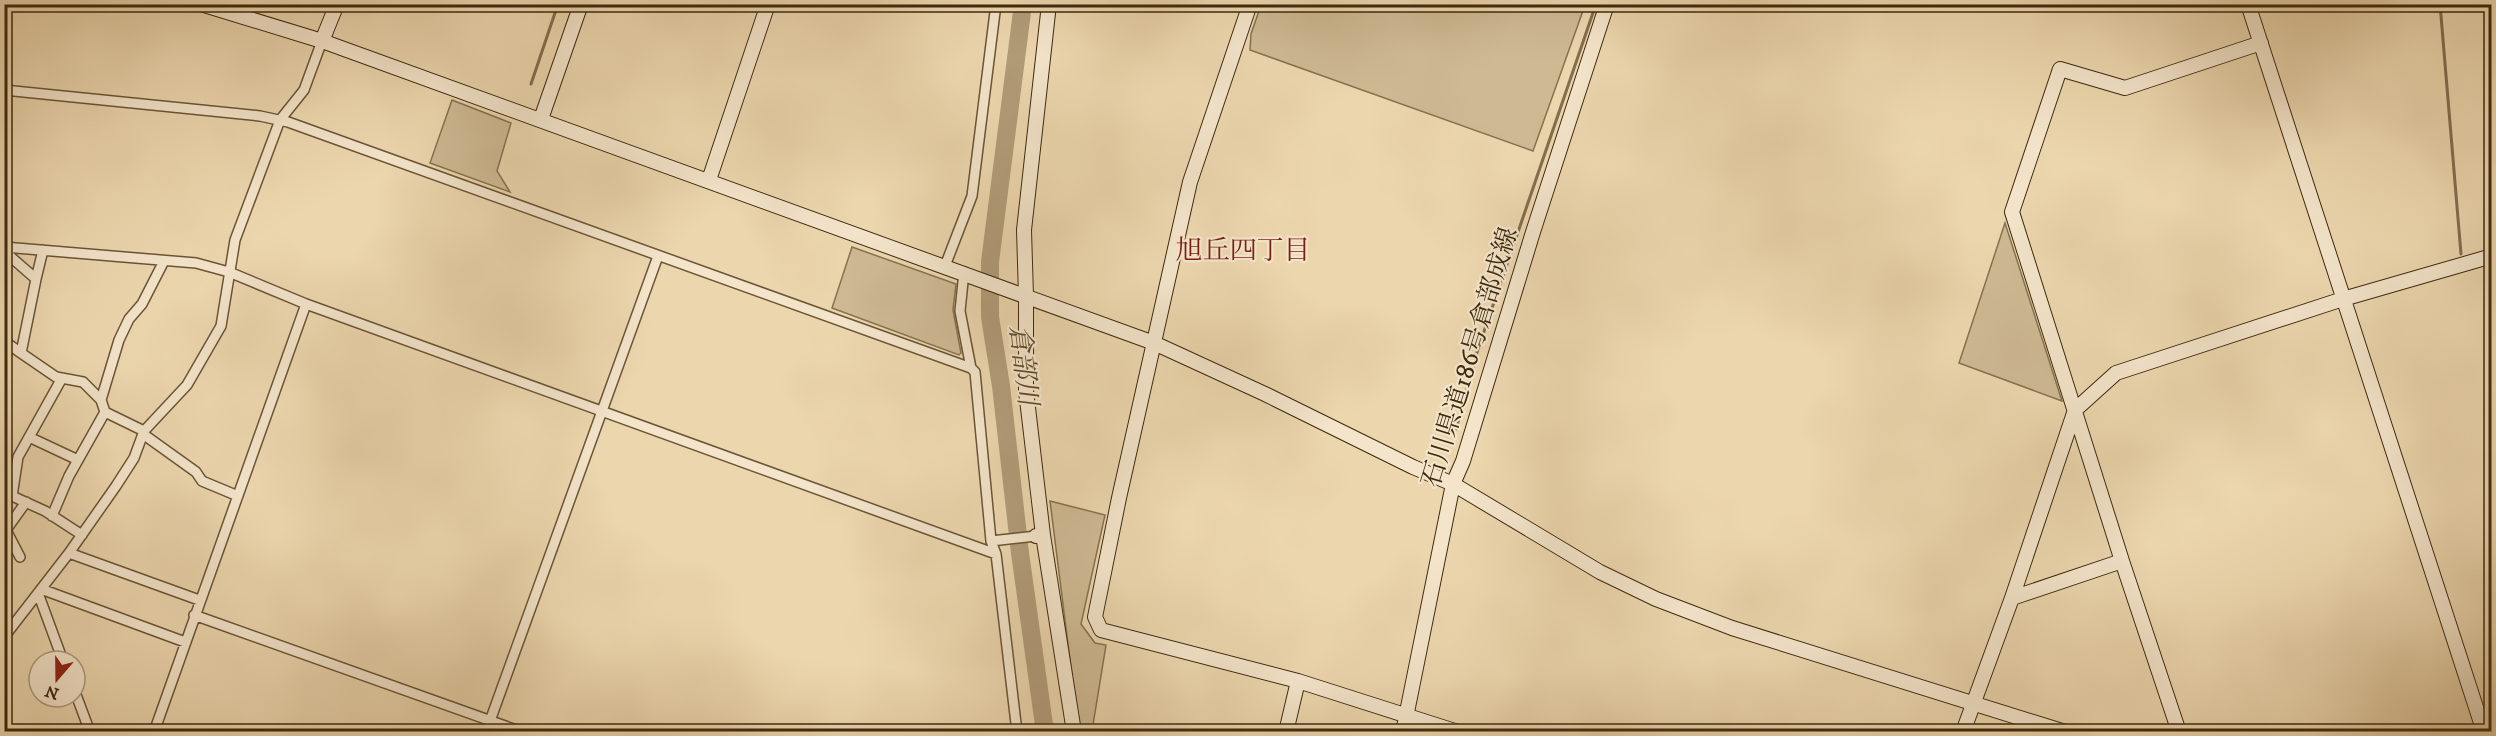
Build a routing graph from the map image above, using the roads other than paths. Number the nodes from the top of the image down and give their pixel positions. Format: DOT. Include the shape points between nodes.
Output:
graph roads {
  1 [pos="201,4"];
  2 [pos="337,4"];
  3 [pos="581,4"];
  4 [pos="768,4"];
  5 [pos="996,4"];
  6 [pos="1049,4"];
  7 [pos="1250,4"];
  8 [pos="1608,4"];
  9 [pos="2248,4"];
  10 [pos="322,41"];
  11 [pos="2261,43"];
  12 [pos="4,90"];
  13 [pos="541,119"];
  14 [pos="280,120"];
  15 [pos="709,180"];
  16 [pos="4,247"];
  17 [pos="44,250"];
  18 [pos="4,251"];
  19 [pos="658,256"];
  20 [pos="2492,256"];
  21 [pos="164,261"];
  22 [pos="945,266"];
  23 [pos="229,272"];
  24 [pos="968,275"];
  25 [pos="36,279"];
  26 [pos="1026,296"];
  27 [pos="2343,299"];
  28 [pos="306,304"];
  29 [pos="4,341"];
  30 [pos="1154,343"];
  31 [pos="21,353"];
  32 [pos="971,368"];
  33 [pos="62,378"];
  34 [pos="101,400"];
  35 [pos="2075,410"];
  36 [pos="603,411"];
  37 [pos="105,412"];
  38 [pos="143,432"];
  39 [pos="29,437"];
  40 [pos="78,460"];
  41 [pos="1453,484"];
  42 [pos="238,496"];
  43 [pos="26,502"];
  44 [pos="52,516"];
  45 [pos="82,535"];
  46 [pos="1040,536"];
  47 [pos="995,540"];
  48 [pos="69,553"];
  49 [pos="996,554"];
  50 [pos="20,557"];
  51 [pos="2122,561"];
  52 [pos="39,591"];
  53 [pos="2012,598"];
  54 [pos="199,600"];
  55 [pos="194,615"];
  56 [pos="4,638"];
  57 [pos="185,642"];
  58 [pos="59,649"];
  59 [pos="1298,681"];
  60 [pos="1975,704"];
  61 [pos="81,709"];
  62 [pos="1407,715"];
  63 [pos="490,720"];
  64 [pos="90,732"];
  65 [pos="154,732"];
  66 [pos="486,732"];
  67 [pos="522,732"];
  68 [pos="1017,732"];
  69 [pos="1074,732"];
  70 [pos="1286,732"];
  71 [pos="1403,732"];
  72 [pos="1458,732"];
  73 [pos="1963,732"];
  74 [pos="2065,732"];
  75 [pos="2179,732"];
  76 [pos="2484,732"];
  1 -- 10 [label="street"];
  2 -- 10 [label="street"];
  3 -- 13 [label="street"];
  4 -- 15 [label="street"];
  5 -- 22 [label="street" via="972,196"];
  6 -- 26 [label="street" via="1024,230"];
  7 -- 30 [label="street" via="1190,182"];
  8 -- 41 [label="street, 石川県道186号倉部成線"];
  9 -- 11 [label="street"];
  10 -- 13 [label="street"];
  10 -- 14 [label="street" via="304,90"];
  11 -- 27 [label="street"];
  11 -- 35 [label="street" via="2125,88 2060,69 2012,212"];
  12 -- 14 [label="street"];
  13 -- 15 [label="street"];
  14 -- 19 [label="street" via="473,186"];
  14 -- 23 [label="street" via="235,240"];
  15 -- 22 [label="street"];
  16 -- 17 [label="street"];
  17 -- 21 [label="street"];
  17 -- 25 [label="street"];
  18 -- 25 [label="street"];
  19 -- 32 [label="street"];
  19 -- 36 [label="street"];
  20 -- 27 [label="street"];
  21 -- 23 [label="street" via="196,263"];
  21 -- 34 [label="street" via="118,340"];
  22 -- 24 [label="street"];
  23 -- 28 [label="street"];
  23 -- 38 [label="street" via="221,326 187,385"];
  24 -- 26 [label="street"];
  24 -- 32 [label="street" via="960,311"];
  25 -- 31 [label="street"];
  26 -- 30 [label="street"];
  26 -- 46 [label="street" via="1026,391"];
  27 -- 35 [label="street" via="2116,373"];
  27 -- 76 [label="street"];
  28 -- 36 [label="street"];
  28 -- 42 [label="street"];
  29 -- 31 [label="street"];
  30 -- 41 [label="street"];
  30 -- 59 [label="street" via="1095,617 1101,630"];
  31 -- 33 [label="street"];
  32 -- 47 [label="street" via="975,372"];
  33 -- 34 [label="street" via="82,382"];
  33 -- 39 [label="street"];
  34 -- 37 [label="street"];
  35 -- 51 [label="street"];
  35 -- 53 [label="street"];
  36 -- 49 [label="street"];
  36 -- 63 [label="street"];
  37 -- 38 [label="street"];
  37 -- 40 [label="street"];
  38 -- 42 [label="street" via="196,472 202,481"];
  38 -- 45 [label="street" via="134,458"];
  39 -- 40 [label="street"];
  39 -- 43 [label="street" via="18,457 12,496"];
  40 -- 44 [label="street"];
  41 -- 60 [label="street" via="1600,572 1656,599 1732,628"];
  41 -- 62 [label="street, 石川県道186号倉部成線"];
  42 -- 54 [label="street"];
  43 -- 44 [label="street"];
  43 -- 50 [label="street" via="6,530"];
  44 -- 45 [label="street"];
  45 -- 48 [label="street"];
  46 -- 47 [label="street"];
  46 -- 69 [label="street"];
  47 -- 49 [label="street"];
  48 -- 52 [label="street"];
  48 -- 54 [label="street"];
  49 -- 68 [label="street"];
  51 -- 53 [label="street"];
  51 -- 75 [label="street"];
  52 -- 56 [label="street"];
  52 -- 57 [label="street"];
  52 -- 58 [label="street"];
  53 -- 60 [label="street"];
  54 -- 55 [label="street"];
  55 -- 57 [label="street"];
  55 -- 63 [label="street"];
  57 -- 65 [label="street"];
  59 -- 62 [label="street"];
  59 -- 70 [label="street"];
  60 -- 73 [label="street"];
  60 -- 74 [label="street"];
  61 -- 64 [label="street"];
  62 -- 71 [label="street, 石川県道186号倉部成線"];
  62 -- 72 [label="street"];
  63 -- 66 [label="street"];
  63 -- 67 [label="street"];
}
